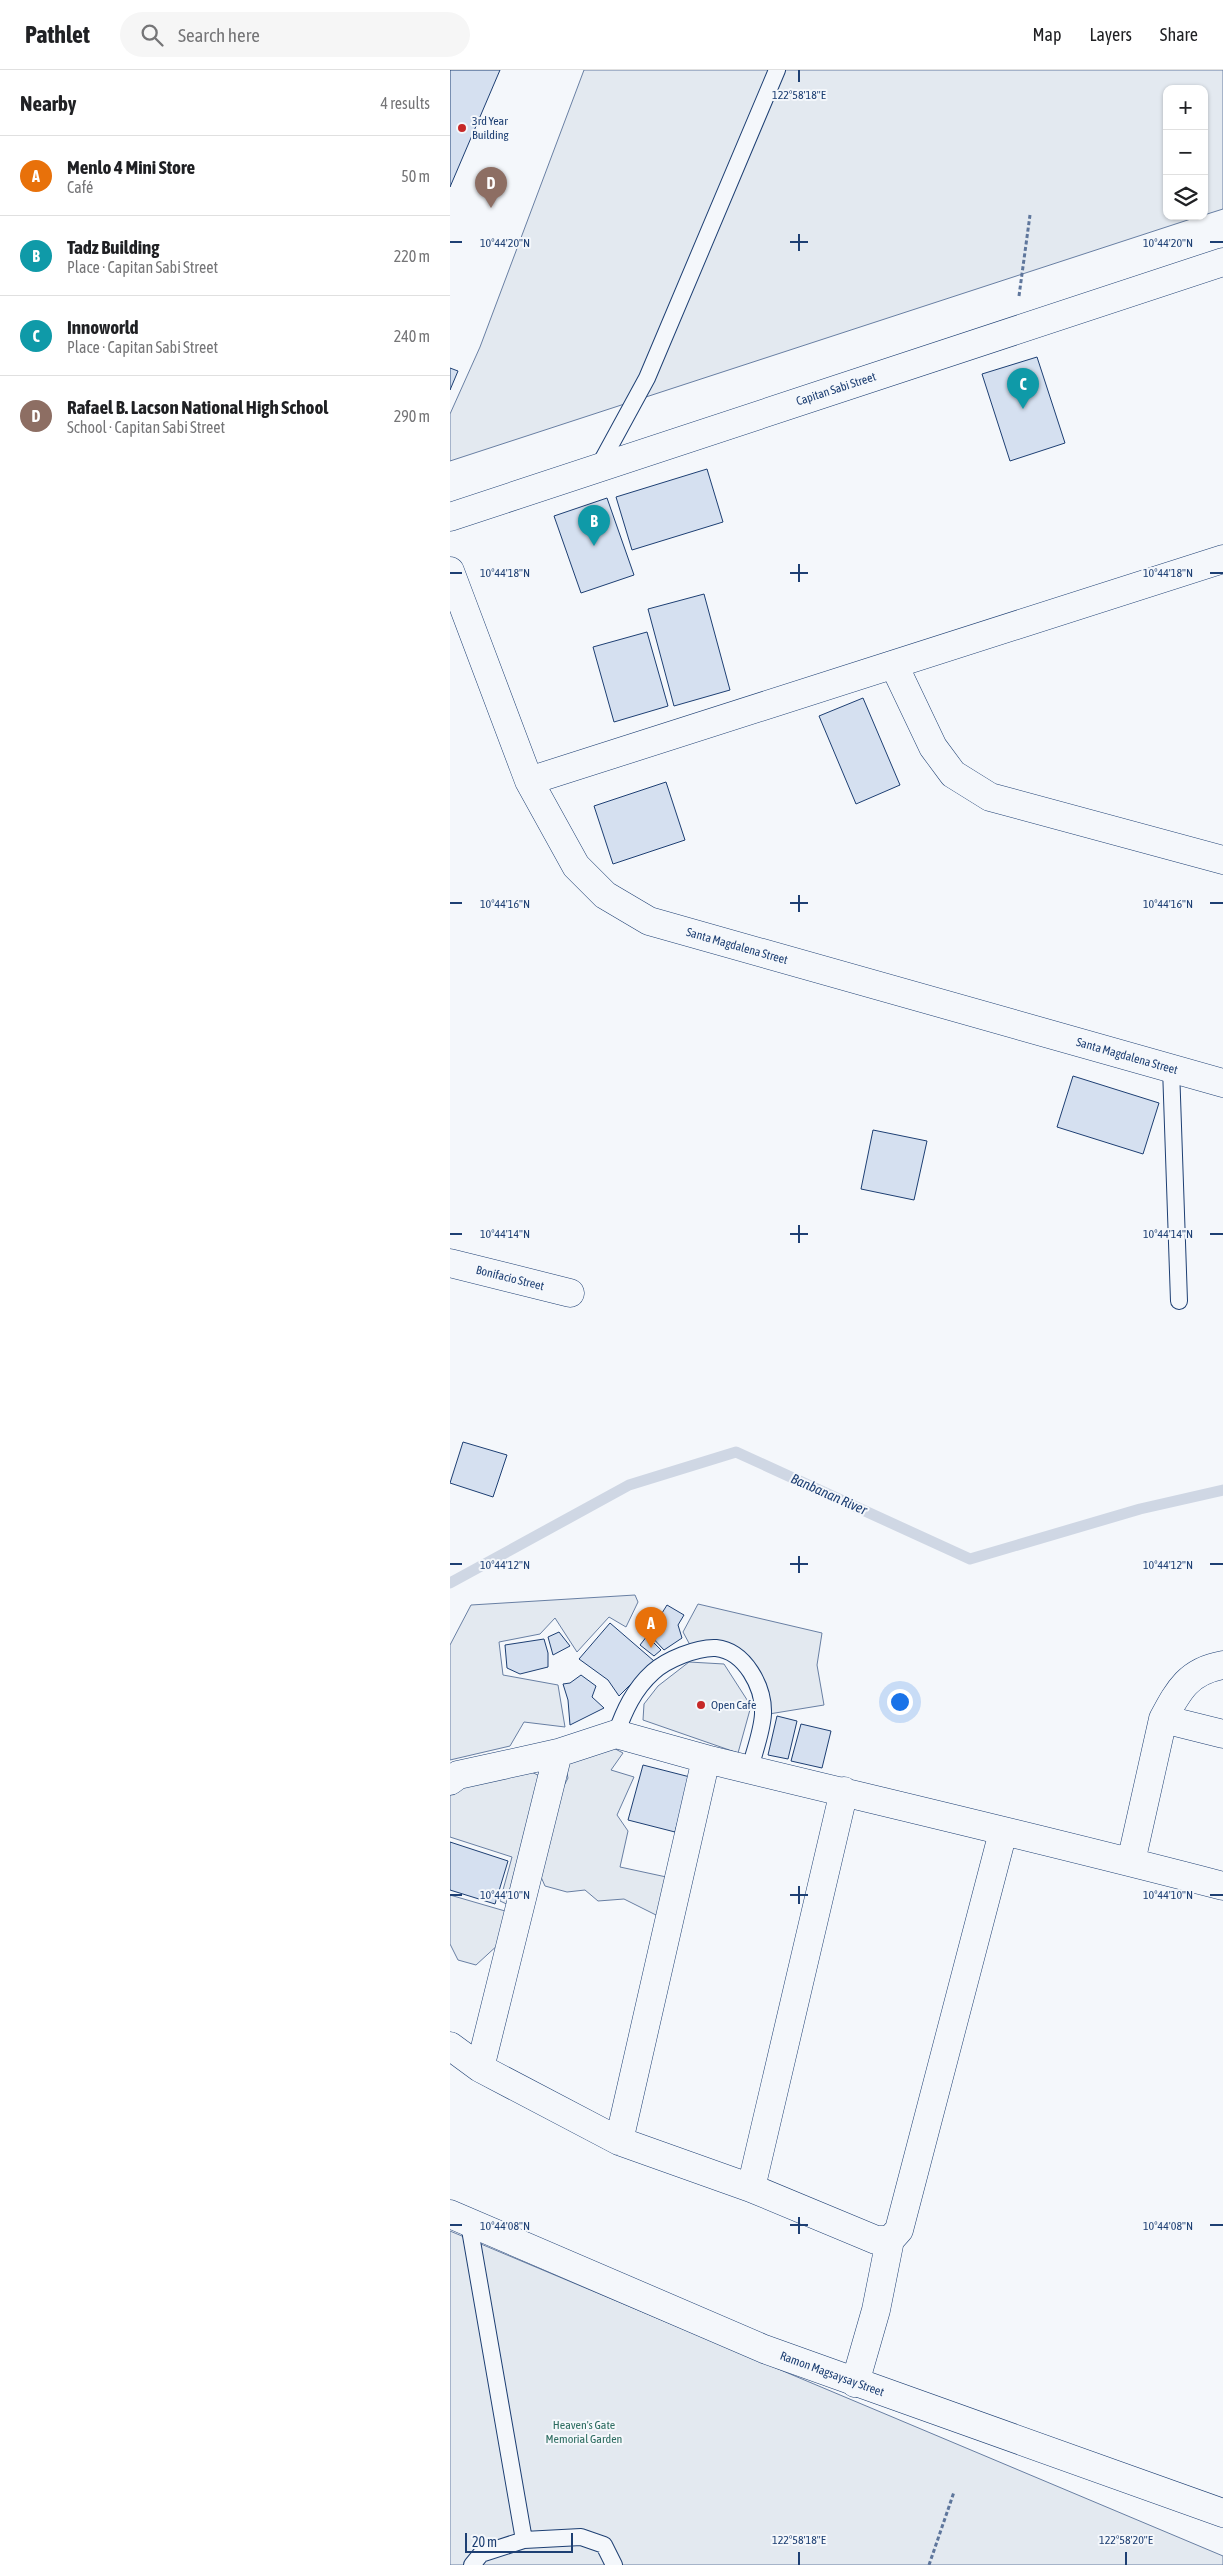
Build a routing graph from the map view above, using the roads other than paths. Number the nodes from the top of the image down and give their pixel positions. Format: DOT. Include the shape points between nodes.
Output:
graph roads {
  1 [pos="777,70"];
  2 [pos="1223,262"];
  3 [pos="598,468"];
  4 [pos="450,517"];
  5 [pos="1223,559"];
  6 [pos="450,571"];
  7 [pos="894,665"];
  8 [pos="529,781"];
  9 [pos="1223,860"];
  10 [pos="1171,1068"];
  11 [pos="1223,1083"];
  12 [pos="450,1263"];
  13 [pos="570,1293"];
  14 [pos="1178,1301"];
  15 [pos="1223,1664"];
  16 [pos="1163,1720"];
  17 [pos="616,1734"];
  18 [pos="1223,1734"];
  19 [pos="558,1753"];
  20 [pos="706,1759"];
  21 [pos="750,1770"];
  22 [pos="450,1781"];
  23 [pos="844,1792"];
  24 [pos="1003,1832"];
  25 [pos="1131,1862"];
  26 [pos="1223,1886"];
  27 [pos="450,2046"];
  28 [pos="480,2068"];
  29 [pos="619,2141"];
  30 [pos="751,2188"];
  31 [pos="460,2219"];
  32 [pos="890,2240"];
  33 [pos="855,2384"];
  34 [pos="1223,2513"];
  35 [pos="524,2540"];
  36 [pos="472,2565"];
  37 [pos="614,2565"];
  1 -- 3 [label="lane" via="647,378"];
  2 -- 3 [label="street, Capitan Sabi Street"];
  3 -- 4 [label="street, Capitan Sabi Street"];
  5 -- 7 [label="street"];
  6 -- 8 [label="street, Santa Magdalena Street"];
  7 -- 8 [label="street"];
  7 -- 9 [label="street" via="933,747 953,774 990,797"];
  8 -- 10 [label="street, Santa Magdalena Street" via="576,866 605,896 649,921"];
  10 -- 11 [label="street, Santa Magdalena Street"];
  10 -- 14 [label="lane"];
  12 -- 13 [label="street, Bonifacio Street"];
  15 -- 16 [label="street" via="1195,1675 1179,1688"];
  16 -- 18 [label="street"];
  16 -- 25 [label="street"];
  17 -- 19 [label="street"];
  17 -- 20 [label="street"];
  17 -- 21 [label="lane" via="635,1691 654,1671 683,1654 716,1648 741,1659 759,1686 763,1714"];
  19 -- 22 [label="street" via="458,1775"];
  19 -- 28 [label="street"];
  20 -- 21 [label="street"];
  20 -- 29 [label="street"];
  21 -- 23 [label="street"];
  23 -- 24 [label="street"];
  23 -- 30 [label="street"];
  24 -- 25 [label="street"];
  24 -- 32 [label="street" via="899,2230"];
  25 -- 26 [label="street"];
  27 -- 28 [label="street"];
  28 -- 29 [label="street"];
  29 -- 30 [label="street"];
  30 -- 32 [label="street" via="876,2240"];
  31 -- 33 [label="street, Ramon Magsaysay Street" via="764,2349"];
  31 -- 35 [label="lane"];
  32 -- 33 [label="street" via="876,2310"];
  33 -- 34 [label="street, Ramon Magsaysay Street"];
  35 -- 36 [label="lane" via="481,2554"];
  35 -- 37 [label="lane" via="581,2537 604,2545"];
}
